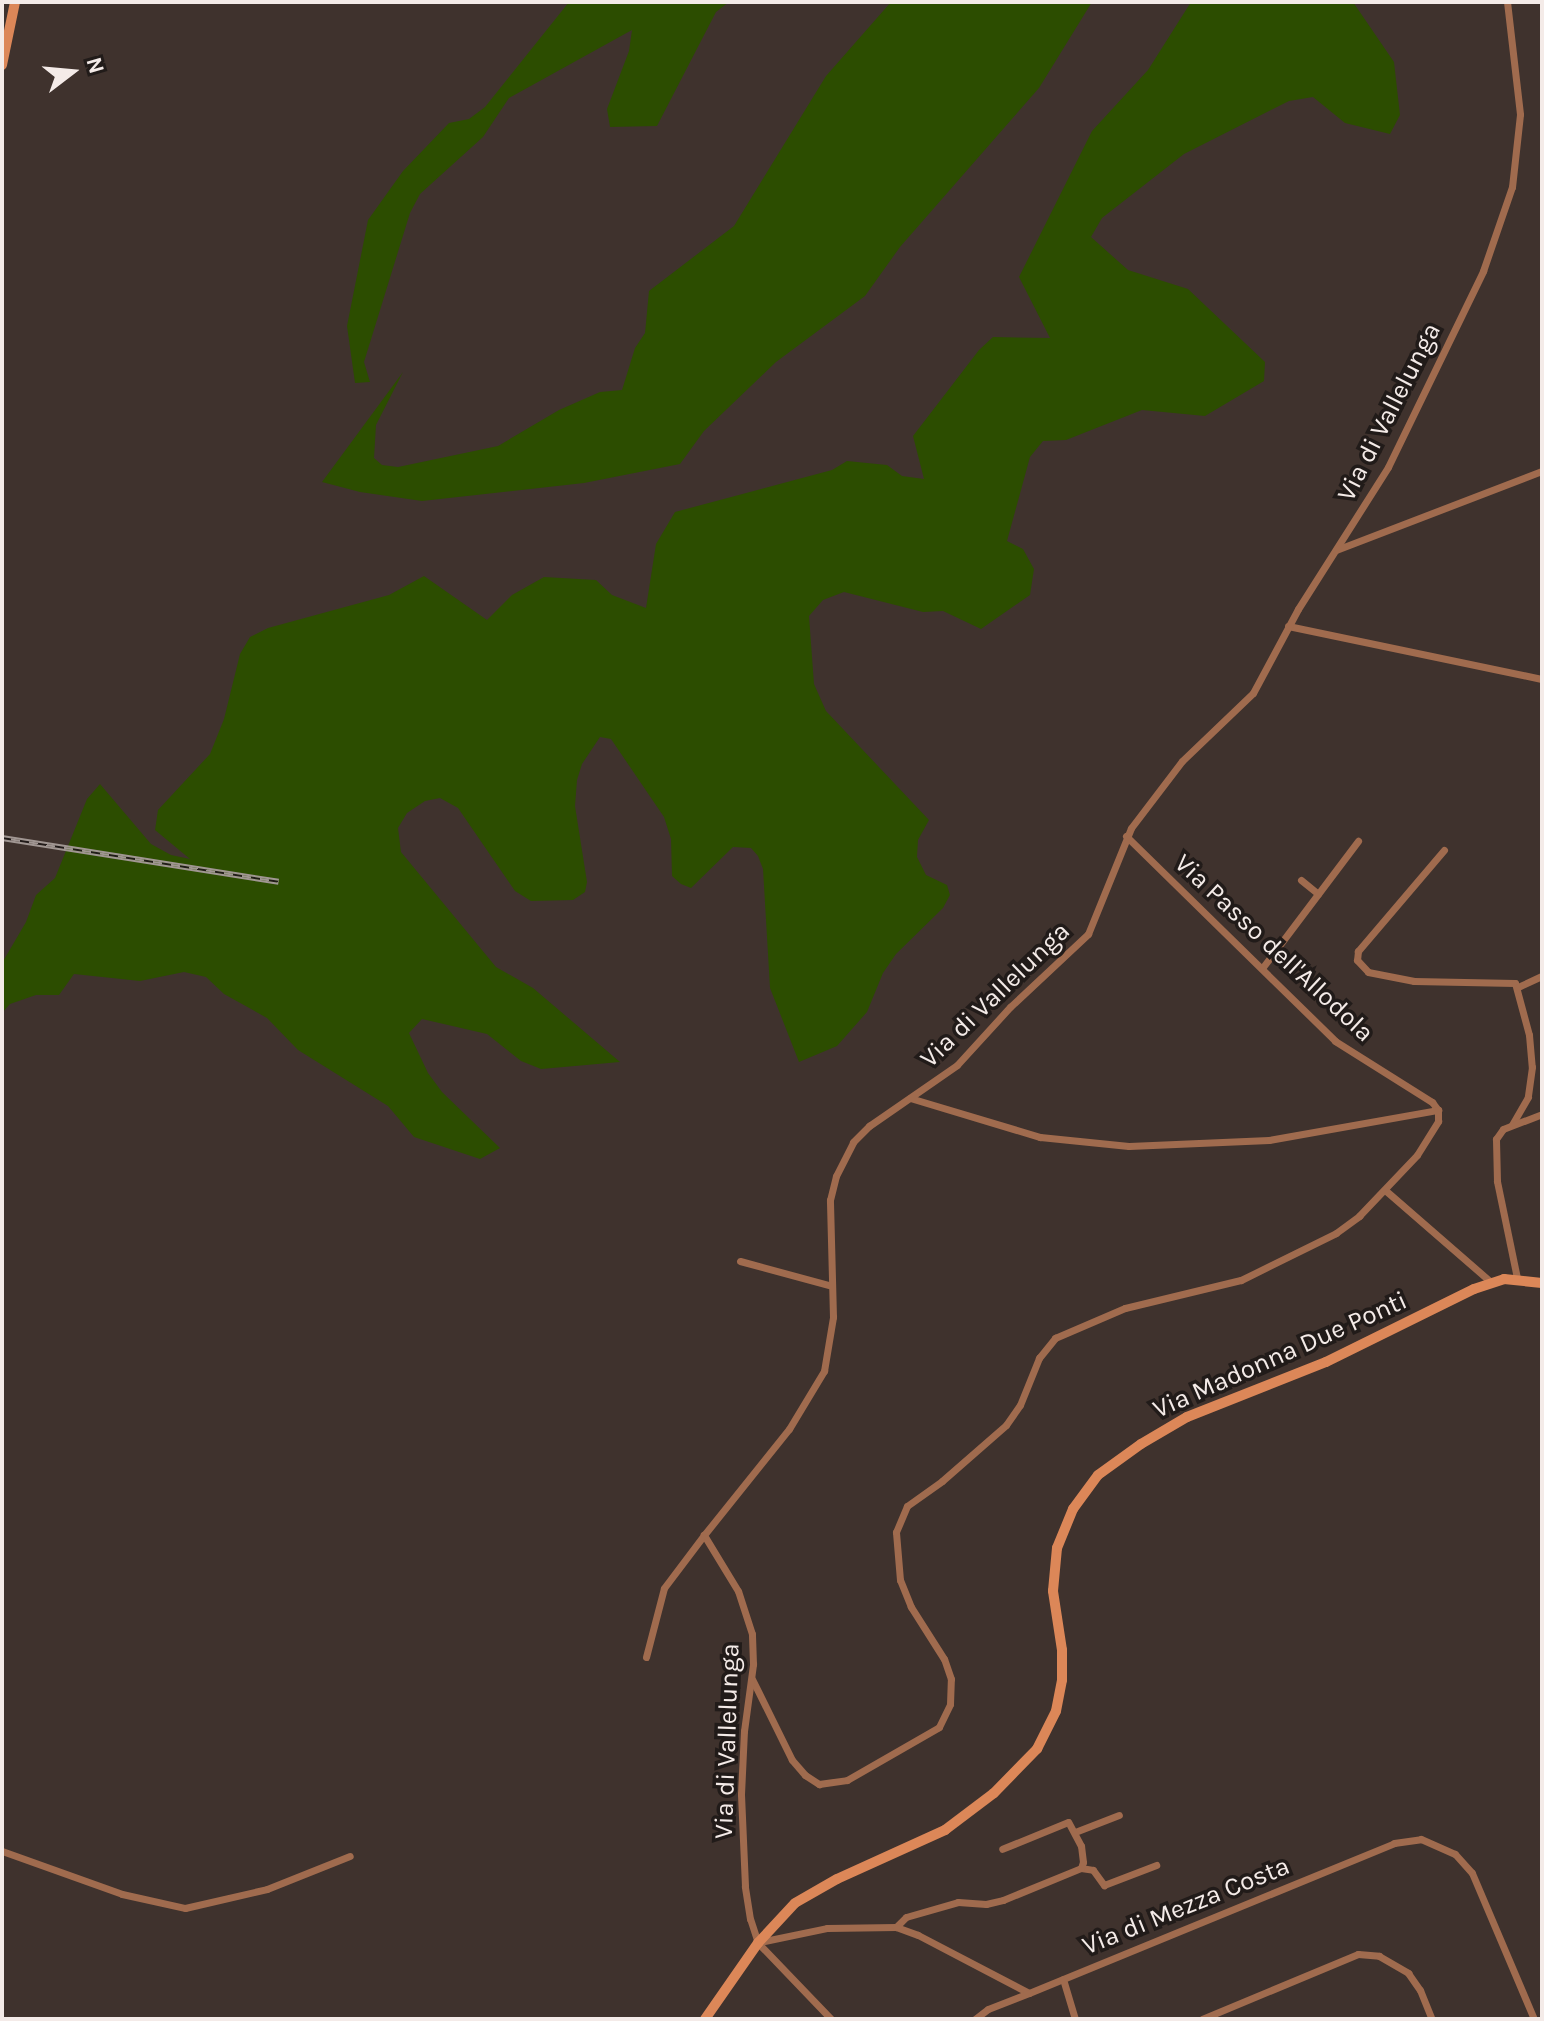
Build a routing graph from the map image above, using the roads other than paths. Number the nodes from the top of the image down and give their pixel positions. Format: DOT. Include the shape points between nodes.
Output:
graph roads {
  1 [pos="15,2"];
  2 [pos="1507,2"];
  3 [pos="2,65"];
  4 [pos="1542,471"];
  5 [pos="1336,550"];
  6 [pos="1288,626"];
  7 [pos="1542,679"];
  8 [pos="1126,836"];
  9 [pos="1358,841"];
  10 [pos="1444,850"];
  11 [pos="1301,880"];
  12 [pos="1318,894"];
  13 [pos="1263,967"];
  14 [pos="1542,976"];
  15 [pos="1518,987"];
  16 [pos="910,1098"];
  17 [pos="1438,1110"];
  18 [pos="1542,1114"];
  19 [pos="1512,1125"];
  20 [pos="1385,1190"];
  21 [pos="740,1261"];
  22 [pos="1517,1278"];
  23 [pos="1491,1282"];
  24 [pos="1542,1283"];
  25 [pos="832,1286"];
  26 [pos="704,1535"];
  27 [pos="646,1657"];
  28 [pos="751,1676"];
  29 [pos="1119,1815"];
  30 [pos="1075,1832"];
  31 [pos="1002,1849"];
  32 [pos="2,1851"];
  33 [pos="350,1856"];
  34 [pos="1156,1865"];
  35 [pos="1081,1868"];
  36 [pos="896,1927"];
  37 [pos="758,1943"];
  38 [pos="1063,1979"];
  39 [pos="1029,1993"];
  40 [pos="705,2019"];
  41 [pos="831,2019"];
  42 [pos="975,2019"];
  43 [pos="1075,2019"];
  44 [pos="1202,2019"];
  45 [pos="1432,2019"];
  46 [pos="1534,2019"];
  1 -- 3 [label="main road"];
  2 -- 5 [label="street, Via di Vallelunga" via="1520,122 1502,221 1477,286 1388,467"];
  4 -- 5 [label="street"];
  5 -- 6 [label="street, Via di Vallelunga"];
  6 -- 7 [label="street"];
  6 -- 8 [label="street, Via di Vallelunga" via="1250,697 1182,761"];
  8 -- 13 [label="street, Via Passo dell'Allodola"];
  8 -- 16 [label="street, Via di Vallelunga" via="1082,941 957,1065"];
  9 -- 12 [label="street"];
  10 -- 15 [label="street" via="1358,951 1358,963 1368,972 1414,981 1510,981"];
  11 -- 12 [label="street"];
  12 -- 13 [label="street"];
  13 -- 17 [label="street, Via Passo dell'Allodola" via="1342,1046"];
  14 -- 15 [label="street"];
  15 -- 19 [label="street" via="1532,1067 1528,1097"];
  16 -- 17 [label="street" via="1040,1137 1129,1146 1278,1139"];
  16 -- 25 [label="street, Via di Vallelunga" via="858,1136 839,1168 829,1216"];
  17 -- 20 [label="street" via="1436,1125 1420,1151"];
  18 -- 19 [label="street"];
  19 -- 22 [label="street" via="1497,1136 1496,1166"];
  20 -- 23 [label="street"];
  20 -- 28 [label="street" via="1336,1233 1241,1280 1118,1311 1055,1338 1039,1358 1006,1425 907,1506 896,1532 900,1580 951,1679 949,1708 936,1729 847,1780 819,1784 796,1766"];
  21 -- 25 [label="street"];
  22 -- 23 [label="main road, Via Madonna Due Ponti"];
  22 -- 24 [label="main road, Via Madonna Due Ponti"];
  23 -- 37 [label="main road, Via Madonna Due Ponti" via="1326,1362 1187,1417 1098,1475 1073,1509 1057,1548 1053,1591 1062,1680 1056,1711 1037,1749 956,1823 815,1890 795,1903"];
  25 -- 26 [label="street, Via di Vallelunga" via="830,1347 818,1384"];
  26 -- 27 [label="street" via="664,1588"];
  26 -- 28 [label="street, Via di Vallelunga" via="749,1617"];
  28 -- 37 [label="street, Via di Vallelunga" via="741,1794 746,1896"];
  29 -- 30 [label="street"];
  30 -- 31 [label="street" via="1063,1823"];
  30 -- 35 [label="street"];
  32 -- 33 [label="street" via="122,1894 185,1908 267,1889"];
  34 -- 35 [label="street" via="1104,1885 1093,1870"];
  35 -- 36 [label="street" via="997,1902 958,1902 906,1917"];
  36 -- 37 [label="street" via="827,1928"];
  36 -- 39 [label="street"];
  37 -- 40 [label="main road, Via Madonna Due Ponti"];
  37 -- 41 [label="street"];
  38 -- 39 [label="street, Via di Mezza Costa"];
  38 -- 43 [label="street"];
  38 -- 46 [label="street, Via di Mezza Costa" via="1394,1843 1416,1839 1447,1849 1470,1868"];
  39 -- 42 [label="street, Via di Mezza Costa"];
  44 -- 45 [label="street" via="1358,1954 1379,1956 1408,1973"];
}
